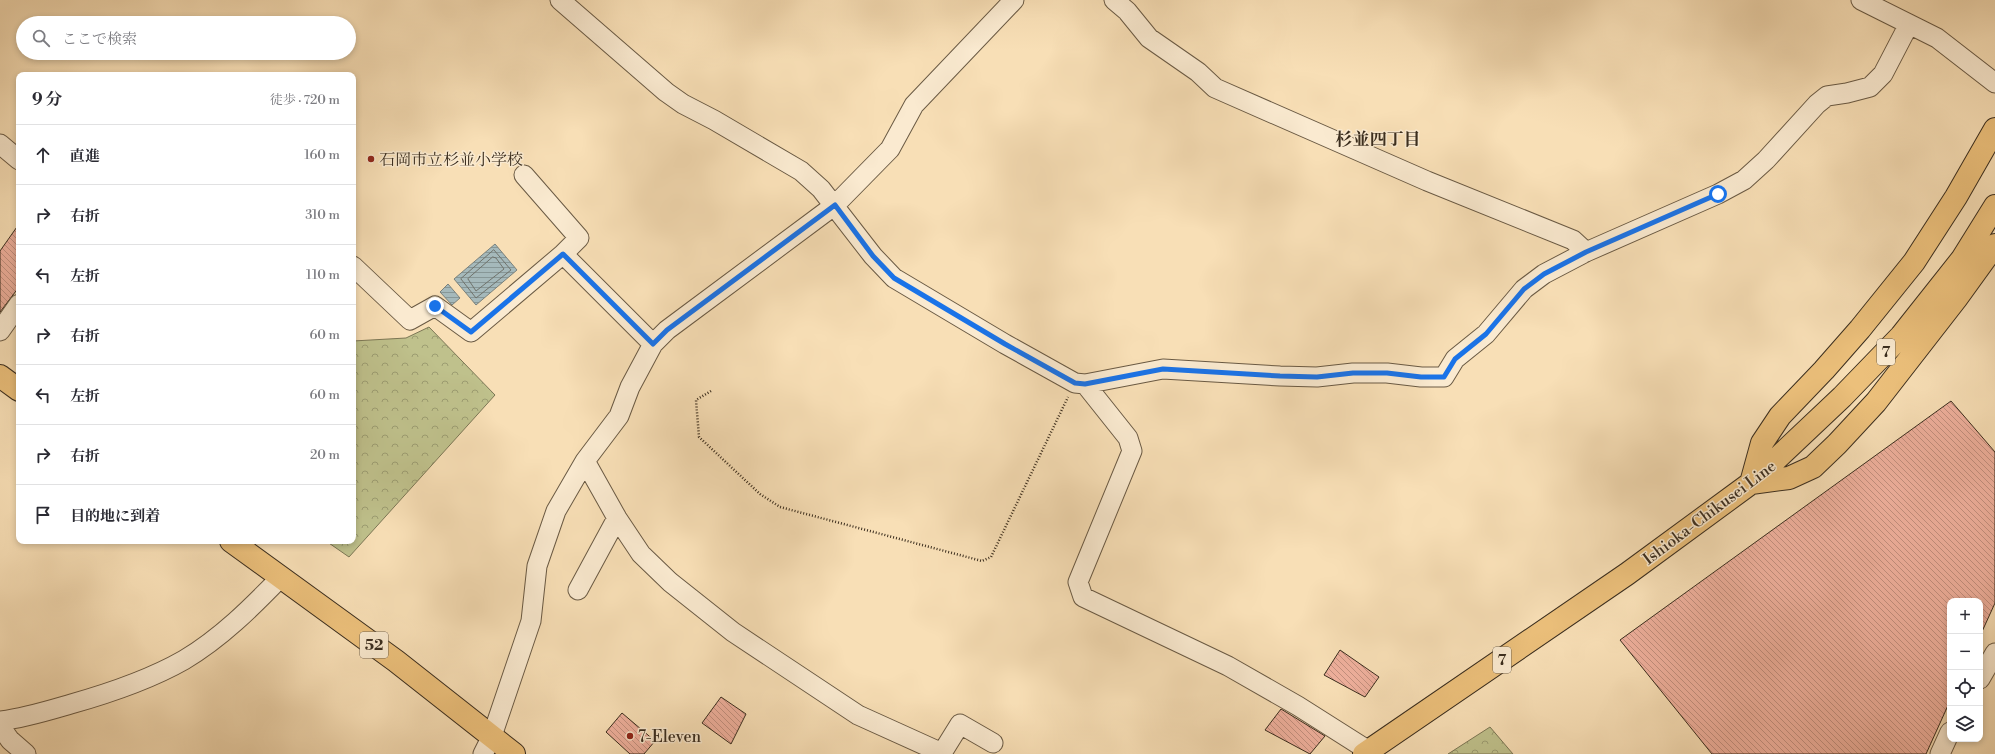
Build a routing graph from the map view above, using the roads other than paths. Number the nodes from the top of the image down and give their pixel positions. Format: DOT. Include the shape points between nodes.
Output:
graph roads {
  1 [pos="560,0"];
  2 [pos="1014,0"];
  3 [pos="1114,0"];
  4 [pos="1861,0"];
  5 [pos="1909,24"];
  6 [pos="1995,83"];
  7 [pos="1995,129"];
  8 [pos="0,144"];
  9 [pos="16,157"];
  10 [pos="524,175"];
  11 [pos="835,205"];
  12 [pos="1995,206"];
  13 [pos="1995,245"];
  14 [pos="1586,252"];
  15 [pos="563,254"];
  16 [pos="356,269"];
  17 [pos="16,308"];
  18 [pos="0,331"];
  19 [pos="653,344"];
  20 [pos="0,376"];
  21 [pos="1080,383"];
  22 [pos="16,388"];
  23 [pos="585,461"];
  24 [pos="1751,483"];
  25 [pos="616,518"];
  26 [pos="235,544"];
  27 [pos="281,577"];
  28 [pos="578,590"];
  29 [pos="1995,653"];
  30 [pos="1983,674"];
  31 [pos="0,721"];
  32 [pos="0,726"];
  33 [pos="1947,739"];
  34 [pos="993,743"];
  35 [pos="488,745"];
  36 [pos="1367,752"];
  37 [pos="26,754"];
  38 [pos="514,754"];
  39 [pos="1940,754"];
  1 -- 11 [label="street" via="682,104 801,171"];
  2 -- 11 [label="street" via="914,105 890,149"];
  3 -- 14 [label="street" via="1127,11 1149,38 1198,72 1215,88 1427,181 1573,240"];
  4 -- 5 [label="street"];
  5 -- 6 [label="street" via="1937,38"];
  5 -- 14 [label="street" via="1883,74 1870,87 1827,96 1744,180"];
  7 -- 24 [label="main road" via="1956,197 1914,262 1860,329 1780,416 1762,443"];
  8 -- 9 [label="street"];
  10 -- 15 [label="street" via="579,238"];
  11 -- 19 [label="street" via="667,330"];
  11 -- 21 [label="street" via="873,256 894,278 998,341"];
  12 -- 24 [label="main road, Ishioka-Chikusei Line / 7" via="1957,265 1901,336 1842,398"];
  13 -- 24 [label="main road" via="1876,402 1837,444 1813,467 1789,478"];
  14 -- 21 [label="street" via="1544,274 1524,289 1486,334 1455,359 1444,377 1387,373 1317,377 1280,376 1163,369"];
  15 -- 16 [label="street" via="471,332 435,306 410,320"];
  15 -- 19 [label="street"];
  17 -- 18 [label="street"];
  19 -- 23 [label="street" via="630,386 619,416"];
  20 -- 22 [label="main road"];
  21 -- 36 [label="street" via="1128,438 1132,451 1078,582 1083,597 1228,666 1298,706"];
  23 -- 25 [label="street"];
  23 -- 35 [label="street" via="556,511 537,566 531,621"];
  24 -- 36 [label="main road, Ishioka-Chikusei Line / 7" via="1627,574"];
  25 -- 28 [label="street"];
  25 -- 34 [label="street" via="641,554 670,582 733,632 858,715 942,753 960,724"];
  26 -- 27 [label="main road, 52"];
  27 -- 31 [label="street" via="234,623 185,659 150,677 102,695 21,719"];
  27 -- 35 [label="main road, 52" via="396,661"];
  29 -- 30 [label="street"];
  32 -- 37 [label="street" via="10,740"];
  33 -- 39 [label="street"];
  35 -- 38 [label="main road, 52"];
}
